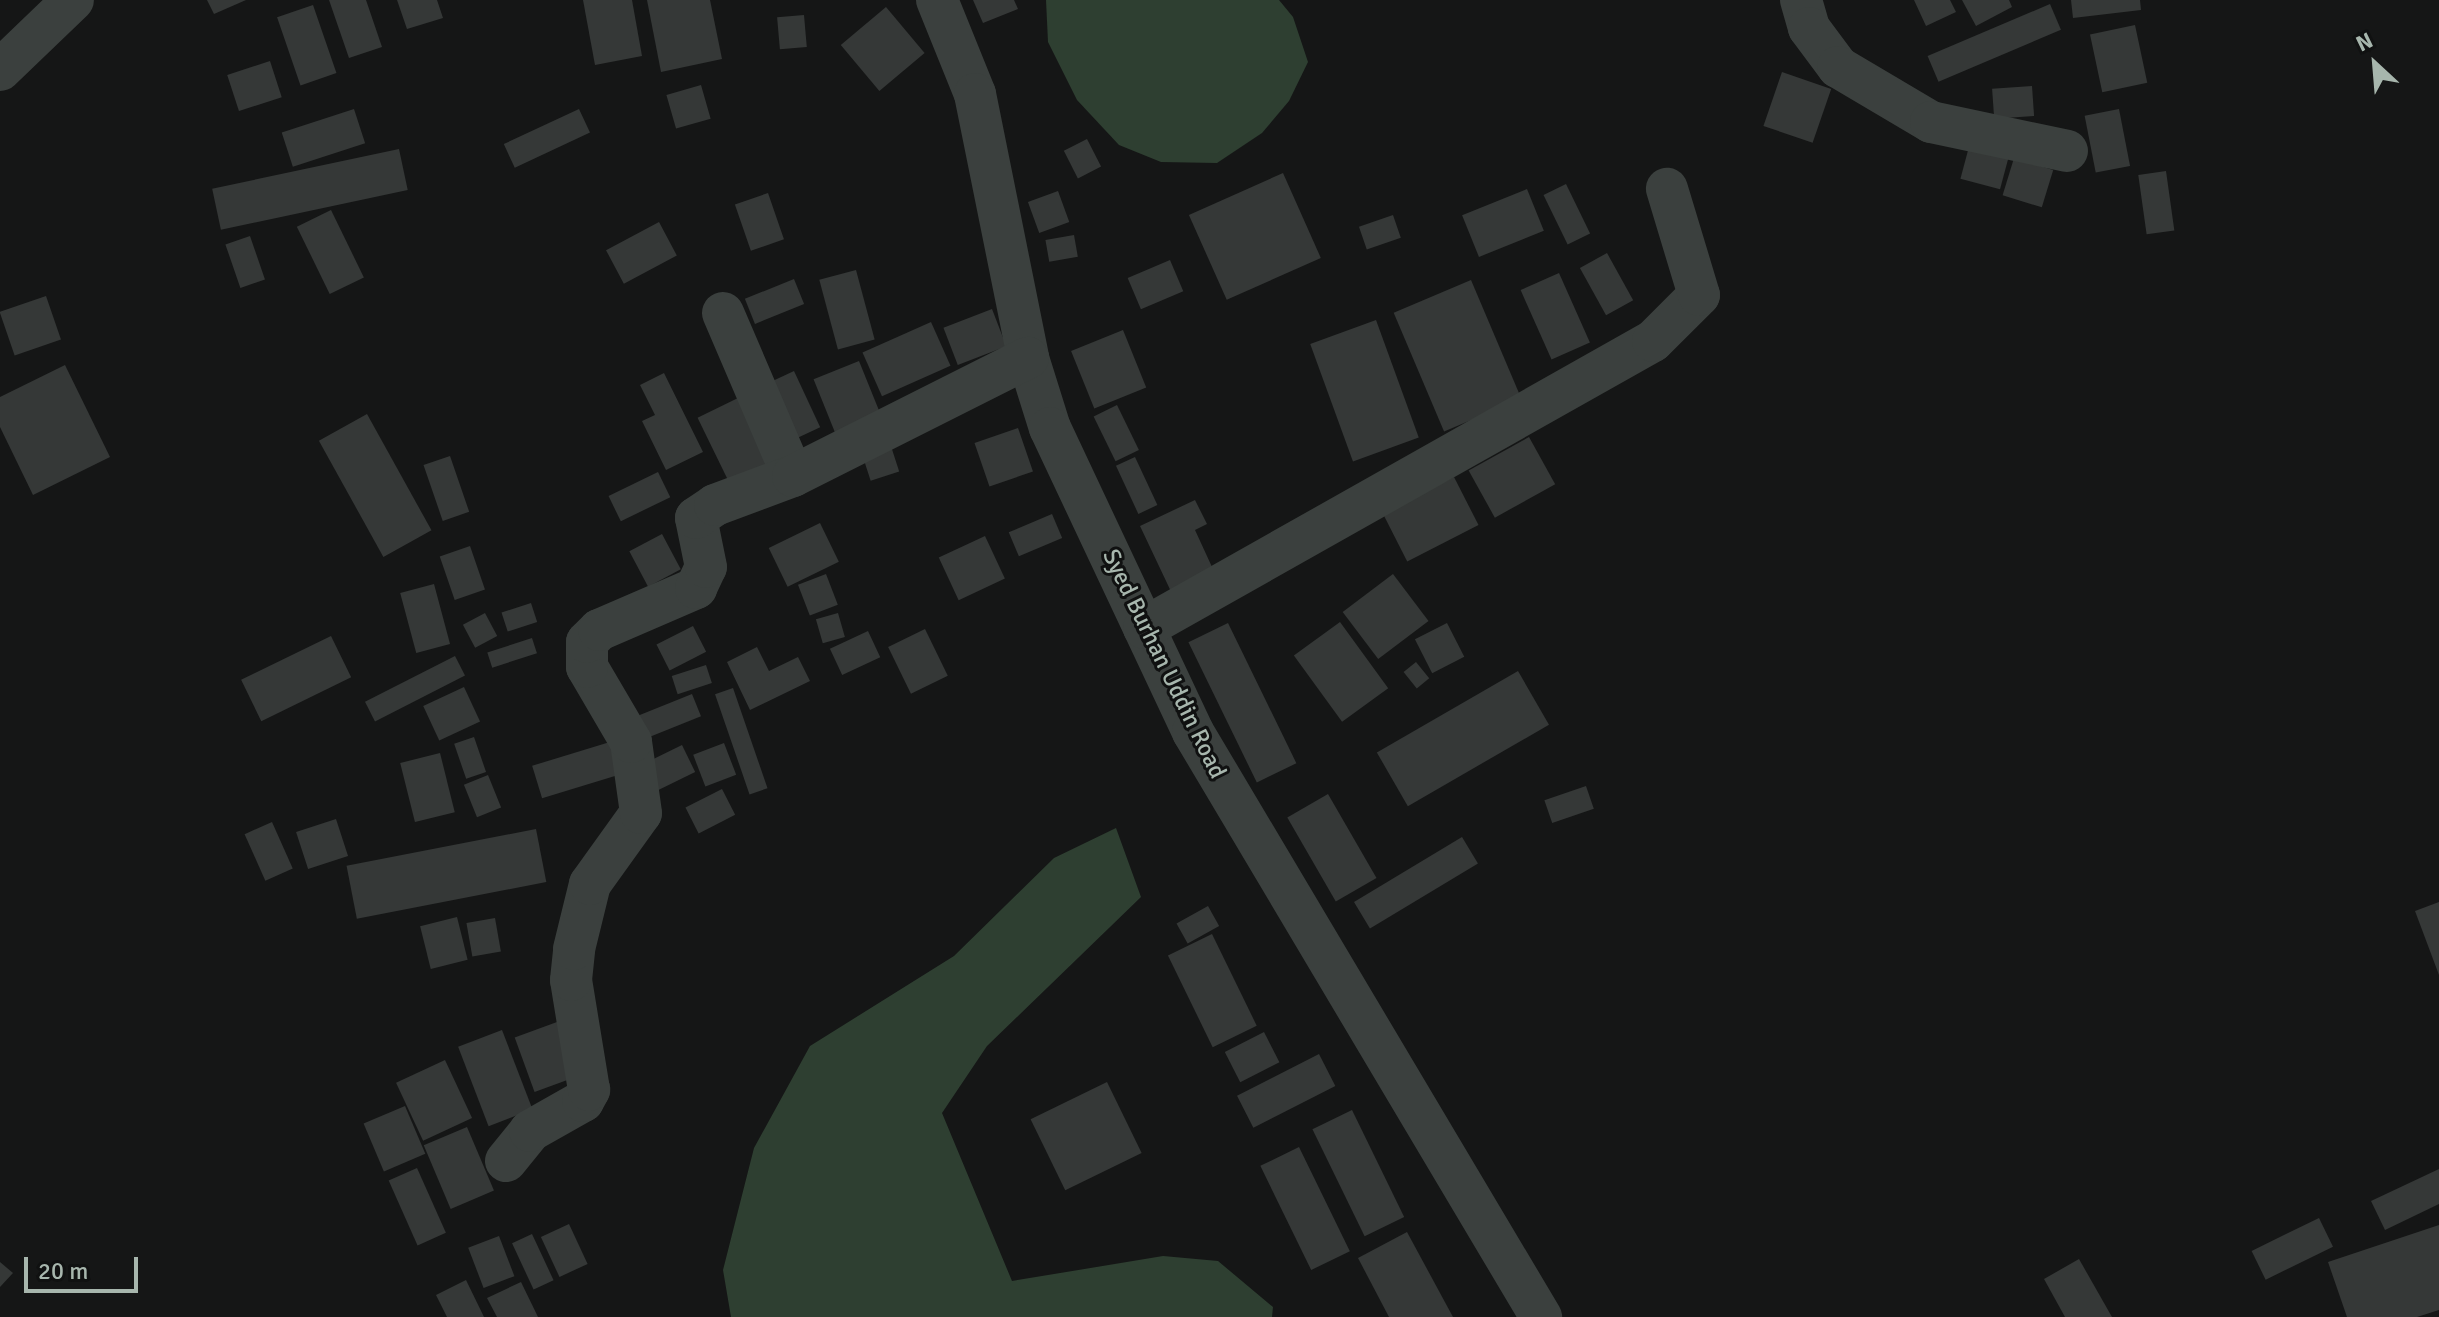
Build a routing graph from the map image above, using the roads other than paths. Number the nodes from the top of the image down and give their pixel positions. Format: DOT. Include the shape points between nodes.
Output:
graph roads {
  1 [pos="73,0"];
  2 [pos="937,0"];
  3 [pos="1801,0"];
  4 [pos="0,70"];
  5 [pos="2067,151"];
  6 [pos="1667,189"];
  7 [pos="723,313"];
  8 [pos="1028,358"];
  9 [pos="793,476"];
  10 [pos="1144,628"];
  11 [pos="506,1161"];
  12 [pos="1541,1317"];
  1 -- 4 [label="street"];
  2 -- 8 [label="street, Syed Burhan Uddin Road" via="975,94"];
  3 -- 5 [label="street" via="1809,28 1838,67 1931,122"];
  6 -- 10 [label="street" via="1699,295 1653,341"];
  7 -- 9 [label="street"];
  8 -- 9 [label="street"];
  8 -- 10 [label="street, Syed Burhan Uddin Road" via="1050,428"];
  9 -- 11 [label="street" via="696,518 706,567 696,588 599,630 587,642 587,667 631,742 641,813 590,884 574,949 571,980 589,1090 583,1101 530,1131"];
  10 -- 12 [label="street, Syed Burhan Uddin Road" via="1193,732"];
}
